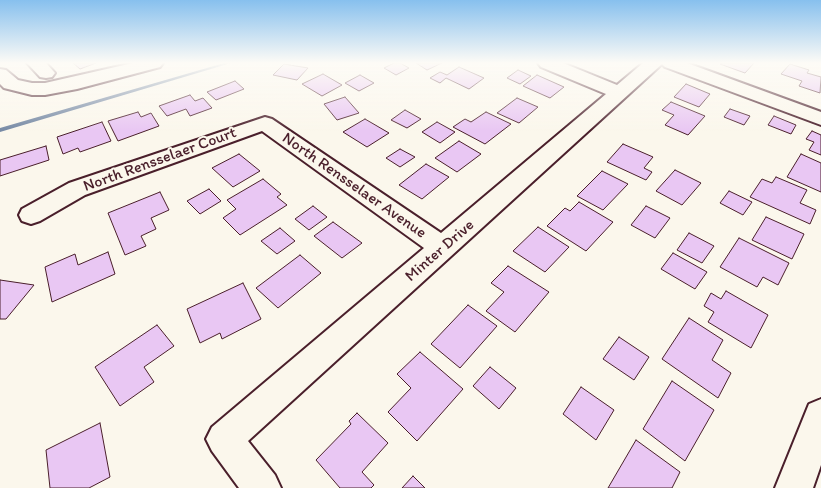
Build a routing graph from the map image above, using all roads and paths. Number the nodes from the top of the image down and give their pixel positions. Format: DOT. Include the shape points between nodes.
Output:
graph roads {
  1 [pos="20,86"];
  2 [pos="66,86"];
  3 [pos="602,86"];
  4 [pos="628,86"];
  5 [pos="732,86"];
  6 [pos="620,93"];
  7 [pos="821,119"];
  8 [pos="265,123"];
  9 [pos="31,216"];
  10 [pos="443,248"];
  11 [pos="821,416"];
  12 [pos="262,488"];
  13 [pos="794,488"];
  1 -- 2 [label="street" via="45,89"];
  3 -- 6 [label="street"];
  4 -- 6 [label="street, Minter Drive"];
  5 -- 7 [label="street"];
  6 -- 10 [label="street, Minter Drive"];
  8 -- 9 [label="street, North Rensselaer Court" via="77,189"];
  8 -- 10 [label="street, North Rensselaer Avenue"];
  10 -- 12 [label="street, Minter Drive" via="224,439"];
  11 -- 13 [label="street"];
}
